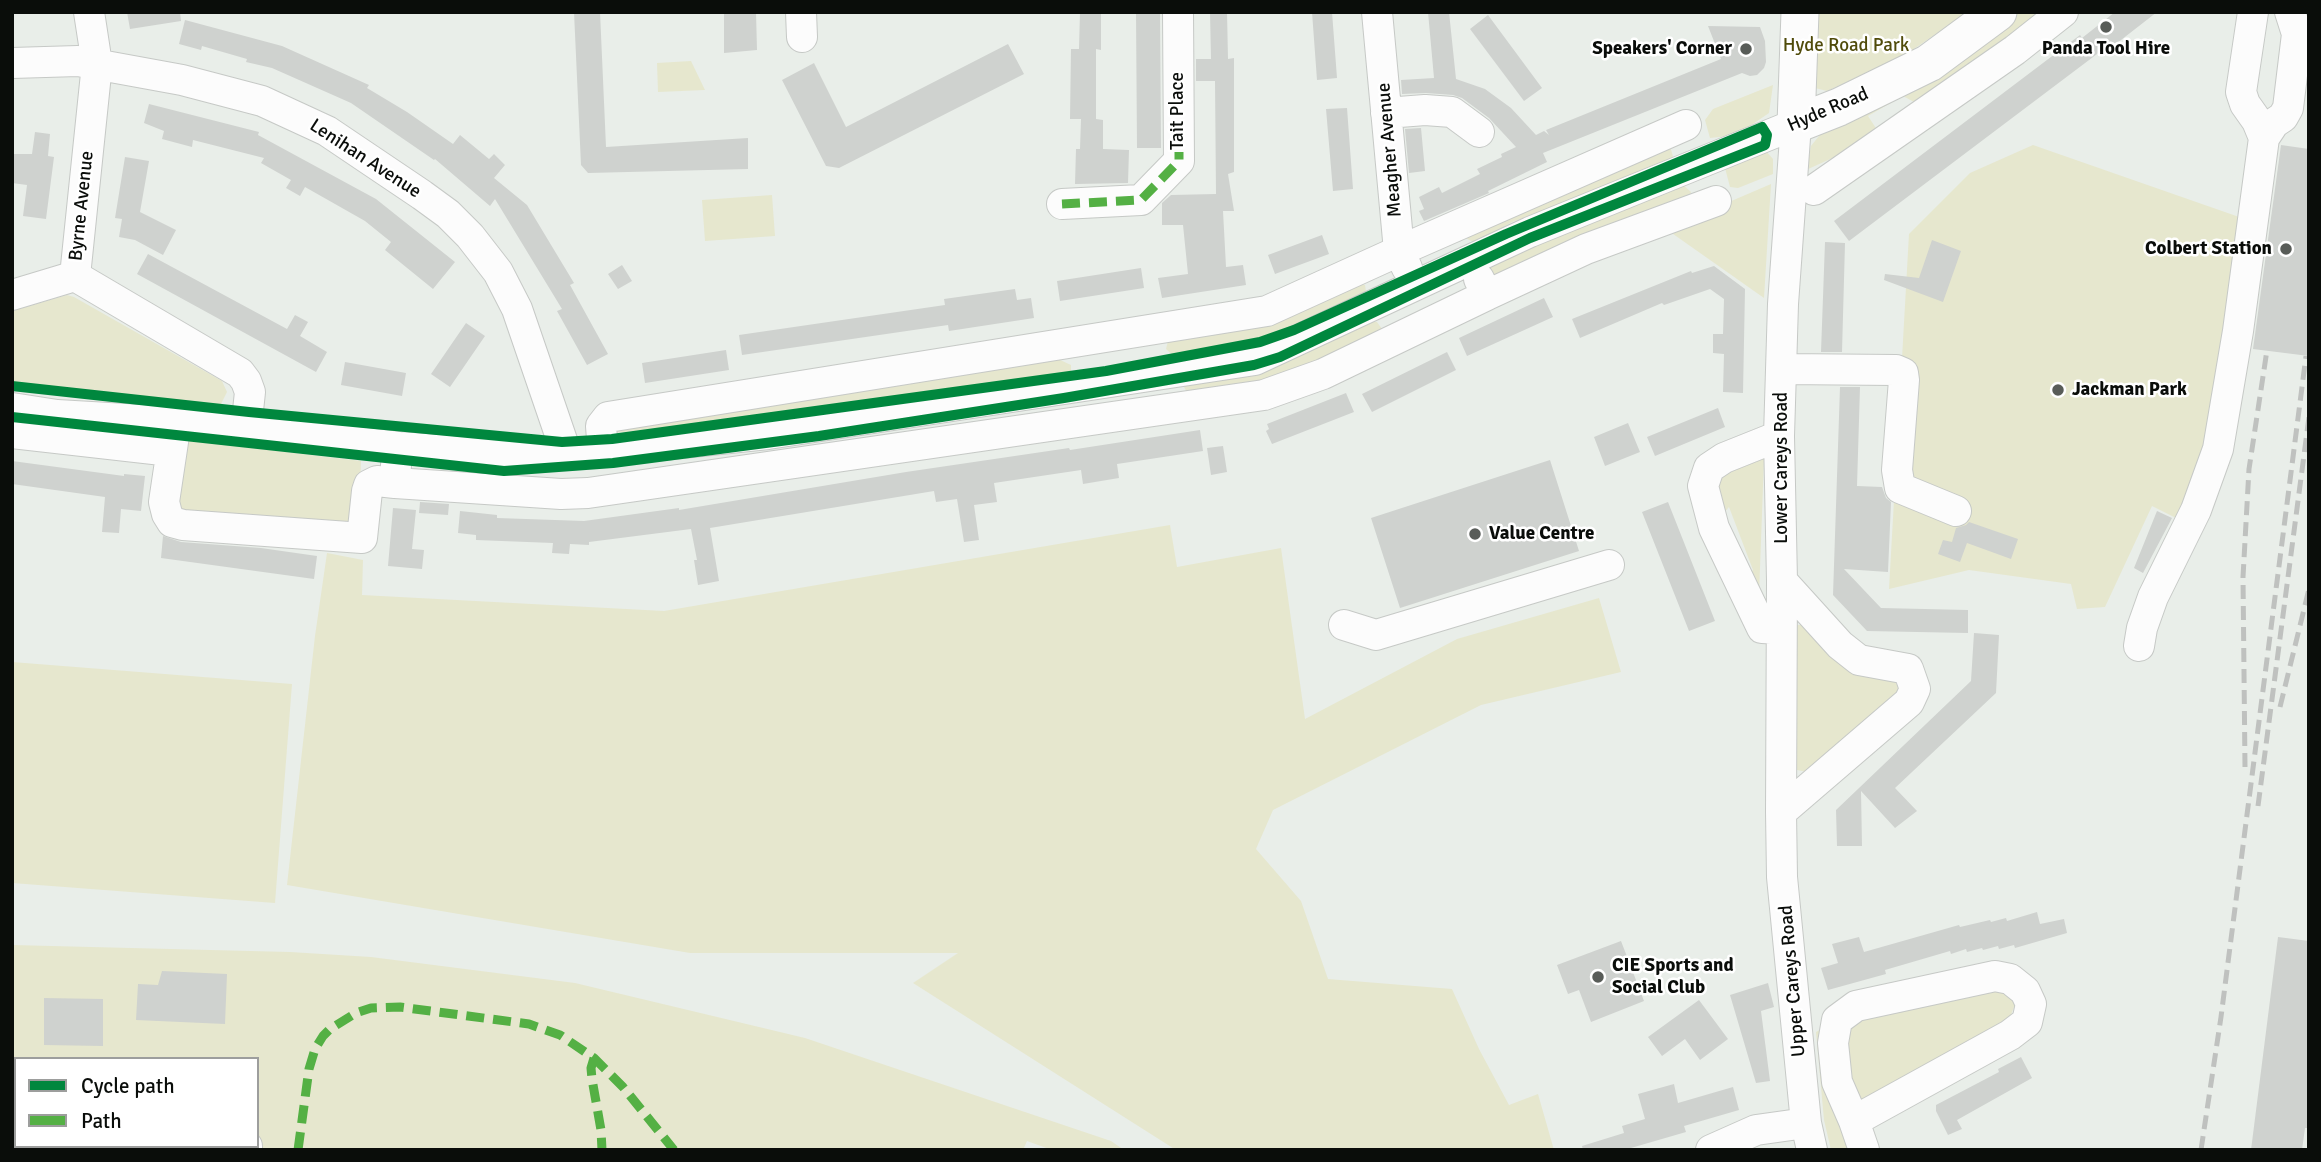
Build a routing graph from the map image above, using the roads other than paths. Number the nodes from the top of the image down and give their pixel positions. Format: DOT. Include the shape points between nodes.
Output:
graph roads {
  1 [pos="89,12"];
  2 [pos="1178,12"];
  3 [pos="1377,12"];
  4 [pos="1998,12"];
  5 [pos="2063,12"];
  6 [pos="2253,12"];
  7 [pos="2290,12"];
  8 [pos="1801,14"];
  9 [pos="12,63"];
  10 [pos="97,64"];
  11 [pos="1386,113"];
  12 [pos="1796,124"];
  13 [pos="1686,125"];
  14 [pos="1479,132"];
  15 [pos="2264,138"];
  16 [pos="1814,190"];
  17 [pos="1716,201"];
  18 [pos="1062,204"];
  19 [pos="1399,251"];
  20 [pos="1470,260"];
  21 [pos="75,276"];
  22 [pos="1416,284"];
  23 [pos="12,295"];
  24 [pos="1487,295"];
  25 [pos="1387,298"];
  26 [pos="1128,334"];
  27 [pos="1404,334"];
  28 [pos="1782,369"];
  29 [pos="1134,379"];
  30 [pos="12,408"];
  31 [pos="1141,413"];
  32 [pos="176,422"];
  33 [pos="246,429"];
  34 [pos="12,433"];
  35 [pos="1779,436"];
  36 [pos="602,439"];
  37 [pos="399,447"];
  38 [pos="171,451"];
  39 [pos="567,455"];
  40 [pos="395,483"];
  41 [pos="1956,511"];
  42 [pos="1609,565"];
  43 [pos="1782,581"];
  44 [pos="1344,625"];
  45 [pos="1781,629"];
  46 [pos="2139,646"];
  47 [pos="1781,812"];
  48 [pos="1854,1121"];
  49 [pos="1809,1137"];
  50 [pos="1711,1150"];
  51 [pos="1864,1150"];
  1 -- 10 [label="street, Byrne Avenue"];
  2 -- 18 [label="street, Tait Place" via="1179,161 1141,200"];
  3 -- 11 [label="street, Meagher Avenue"];
  4 -- 12 [label="main road, Hyde Road" via="1929,63"];
  5 -- 16 [label="street"];
  6 -- 15 [label="street" via="2241,92"];
  7 -- 15 [label="street" via="2297,34 2288,108"];
  8 -- 12 [label="main road"];
  9 -- 10 [label="street, Lenihan Avenue"];
  10 -- 21 [label="street, Byrne Avenue"];
  10 -- 39 [label="street, Lenihan Avenue" via="262,101 327,131 448,215 476,242 517,309"];
  11 -- 14 [label="street" via="1452,112"];
  11 -- 19 [label="street, Meagher Avenue"];
  12 -- 20 [label="street, Hyde Road"];
  12 -- 28 [label="street, Lower Careys Road"];
  13 -- 19 [label="street"];
  15 -- 46 [label="street" via="2218,449 2196,510 2153,597"];
  17 -- 24 [label="street" via="1586,249"];
  19 -- 22 [label="street, Meagher Avenue"];
  19 -- 26 [label="street" via="1267,311"];
  20 -- 22 [label="street, Hyde Road"];
  20 -- 24 [label="street"];
  21 -- 23 [label="street"];
  21 -- 33 [label="street, Byrne Avenue" via="240,373 250,392"];
  22 -- 25 [label="street, Hyde Road"];
  24 -- 27 [label="street"];
  25 -- 27 [label="street"];
  25 -- 29 [label="street, Hyde Road" via="1255,360"];
  26 -- 29 [label="street"];
  26 -- 36 [label="street" via="608,417 601,426"];
  27 -- 31 [label="street" via="1322,374 1264,395"];
  28 -- 35 [label="street, Lower Careys Road"];
  28 -- 41 [label="street" via="1903,373 1900,488"];
  29 -- 31 [label="street"];
  29 -- 39 [label="street, Hyde Road" via="768,434"];
  30 -- 32 [label="street, Hyde Road"];
  31 -- 40 [label="street" via="588,493"];
  32 -- 33 [label="street, Hyde Road"];
  32 -- 38 [label="street"];
  33 -- 37 [label="street, Hyde Road"];
  34 -- 38 [label="street"];
  35 -- 43 [label="street, Lower Careys Road"];
  35 -- 45 [label="street" via="1724,458 1709,468 1703,486 1714,528 1755,616 1762,628"];
  37 -- 39 [label="street, Hyde Road" via="503,456"];
  37 -- 40 [label="street"];
  38 -- 40 [label="street" via="164,502 173,522 183,526 362,538 369,485"];
  42 -- 44 [label="street" via="1376,635"];
  43 -- 45 [label="street, Lower Careys Road"];
  43 -- 47 [label="street" via="1840,645 1859,660 1908,669 1915,689 1909,702"];
  45 -- 47 [label="street, Lower Careys Road"];
  47 -- 49 [label="street, Upper Careys Road" via="1782,877"];
  48 -- 48 [label="street" via="1837,1082 1833,1043 1837,1020 1856,1006 1995,976 2010,979 2025,991 2031,1004 2027,1022 2010,1035"];
  48 -- 51 [label="street"];
  49 -- 50 [label="street" via="1756,1130"];
}
